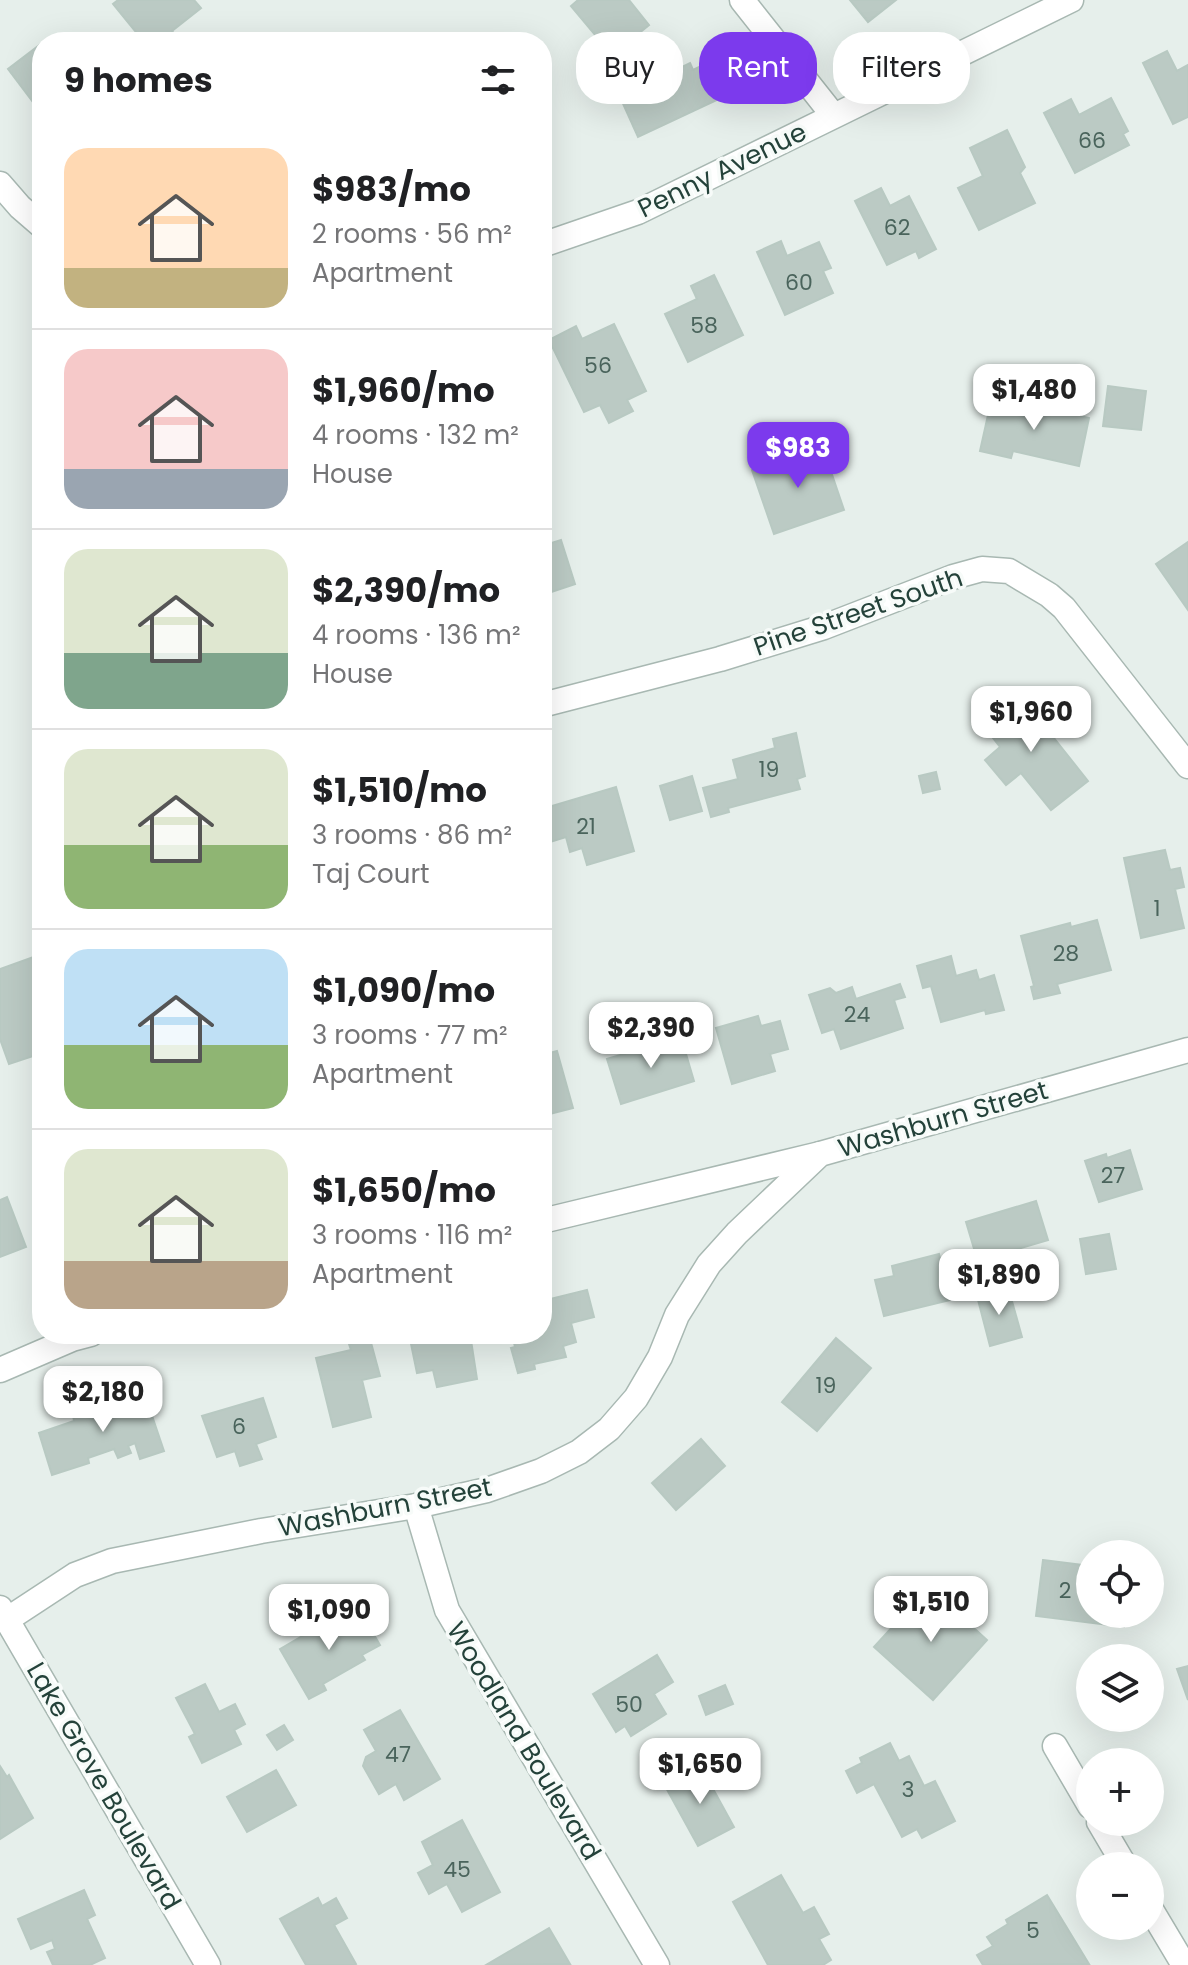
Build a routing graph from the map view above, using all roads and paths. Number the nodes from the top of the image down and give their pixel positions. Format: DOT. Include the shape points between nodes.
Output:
graph roads {
  1 [pos="742,0"];
  2 [pos="1071,0"];
  3 [pos="833,115"];
  4 [pos="0,184"];
  5 [pos="32,217"];
  6 [pos="552,242"];
  7 [pos="552,702"];
  8 [pos="1188,766"];
  9 [pos="1188,1050"];
  10 [pos="820,1154"];
  11 [pos="552,1219"];
  12 [pos="60,1344"];
  13 [pos="0,1370"];
  14 [pos="416,1506"];
  15 [pos="4,1613"];
  16 [pos="1055,1746"];
  17 [pos="1076,1782"];
  18 [pos="1164,1931"];
  19 [pos="208,1965"];
  20 [pos="657,1965"];
  21 [pos="1184,1965"];
  1 -- 3 [label="street"];
  2 -- 3 [label="street, Penny Avenue"];
  3 -- 6 [label="street, Penny Avenue" via="638,212"];
  4 -- 5 [label="street"];
  7 -- 8 [label="street, Pine Street South" via="735,655 953,577 982,569 1009,571 1064,608"];
  9 -- 10 [label="street, Washburn Street"];
  10 -- 11 [label="street"];
  10 -- 14 [label="street, Washburn Street" via="709,1264 636,1398 609,1429 541,1471"];
  12 -- 13 [label="street"];
  14 -- 15 [label="street, Washburn Street" via="112,1561"];
  14 -- 20 [label="street, Woodland Boulevard" via="447,1610"];
  15 -- 19 [label="street, Lake Grove Boulevard"];
  16 -- 17 [label="street"];
  18 -- 21 [label="street"];
}
